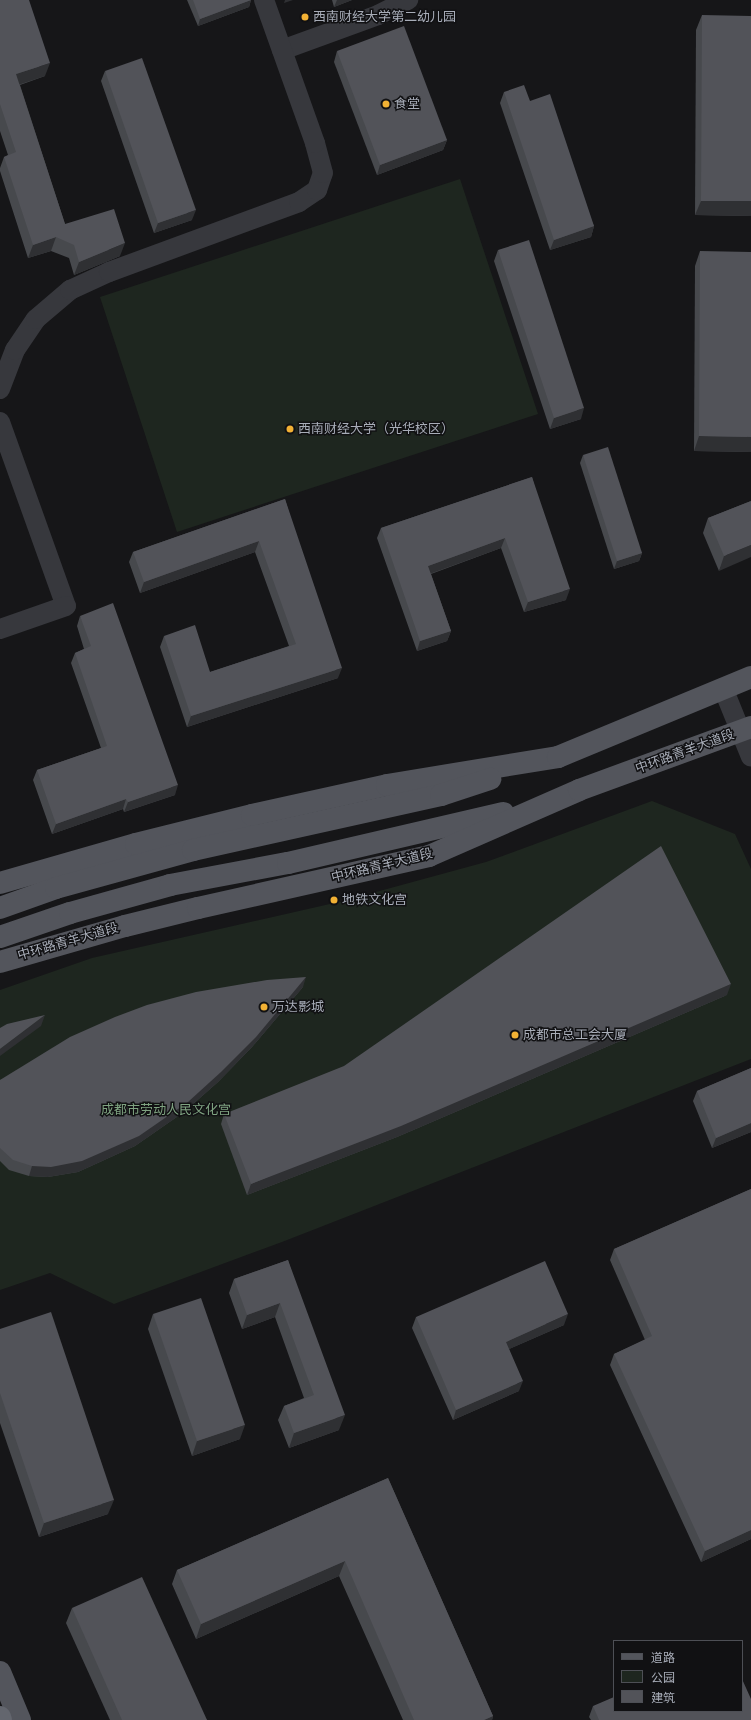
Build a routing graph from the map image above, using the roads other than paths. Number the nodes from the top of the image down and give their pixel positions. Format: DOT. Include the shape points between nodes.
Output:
graph roads {
  1 [pos="264,0"];
  2 [pos="408,0"];
  3 [pos="282,50"];
  4 [pos="0,389"];
  5 [pos="0,422"];
  6 [pos="0,629"];
  7 [pos="751,677"];
  8 [pos="722,688"];
  9 [pos="746,729"];
  10 [pos="558,757"];
  11 [pos="751,757"];
  12 [pos="579,790"];
  13 [pos="0,884"];
  14 [pos="0,908"];
  15 [pos="0,937"];
  16 [pos="0,962"];
  17 [pos="0,1672"];
  18 [pos="0,1717"];
  19 [pos="1,1720"];
  20 [pos="20,1720"];
  1 -- 3 [label="street"];
  2 -- 3 [label="street" via="378,15"];
  3 -- 4 [label="street" via="316,143 323,173 317,190 299,202 109,272 70,290 36,319 15,350"];
  5 -- 6 [label="street" via="66,606"];
  7 -- 8 [label="main road"];
  8 -- 9 [label="street"];
  8 -- 10 [label="main road"];
  9 -- 11 [label="street"];
  9 -- 12 [label="main road, 中环路青羊大道段"];
  10 -- 13 [label="main road" via="387,785 252,815 136,844"];
  10 -- 14 [label="main road" via="441,795 193,850 56,888"];
  12 -- 15 [label="main road" via="538,805 288,862 170,885 70,913"];
  12 -- 16 [label="main road, 中环路青羊大道段" via="429,856 125,926"];
  17 -- 20 [label="main road"];
  18 -- 19 [label="highway"];
}
